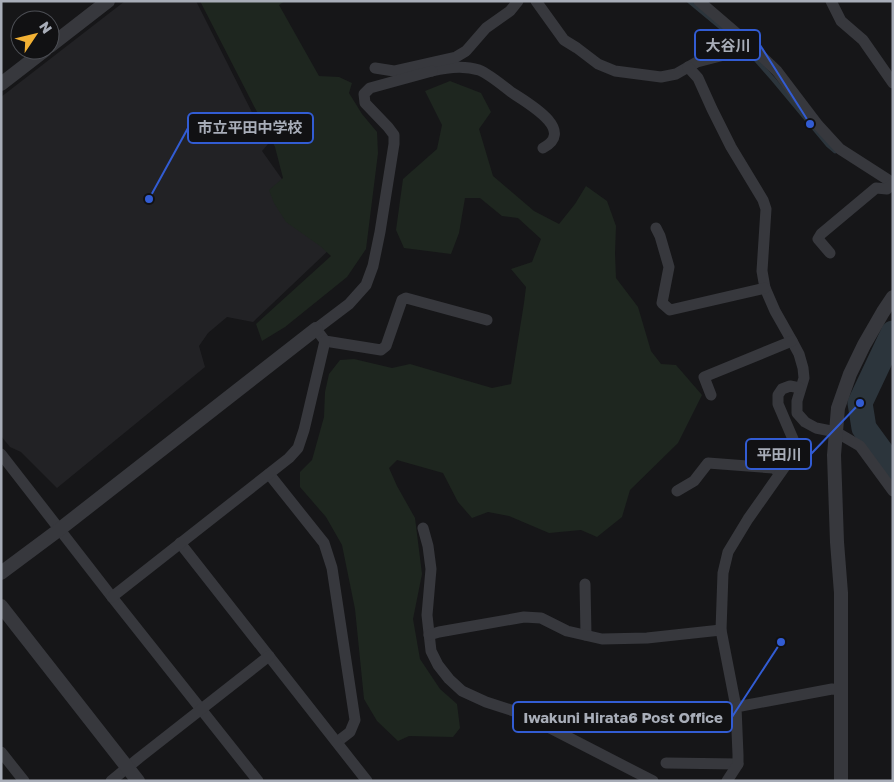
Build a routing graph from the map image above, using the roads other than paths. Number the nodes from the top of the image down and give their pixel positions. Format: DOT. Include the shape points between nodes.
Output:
graph roads {
  1 [pos="108,1"];
  2 [pos="518,1"];
  3 [pos="536,1"];
  4 [pos="699,1"];
  5 [pos="831,1"];
  6 [pos="60,38"];
  7 [pos="750,44"];
  8 [pos="32,60"];
  9 [pos="431,67"];
  10 [pos="688,67"];
  11 [pos="375,68"];
  12 [pos="893,83"];
  13 [pos="1,84"];
  14 [pos="543,148"];
  15 [pos="893,184"];
  16 [pos="656,228"];
  17 [pos="830,253"];
  18 [pos="765,288"];
  19 [pos="893,297"];
  20 [pos="487,320"];
  21 [pos="316,329"];
  22 [pos="325,341"];
  23 [pos="792,341"];
  24 [pos="800,388"];
  25 [pos="711,396"];
  26 [pos="836,432"];
  27 [pos="1,454"];
  28 [pos="780,472"];
  29 [pos="270,474"];
  30 [pos="893,491"];
  31 [pos="677,492"];
  32 [pos="423,528"];
  33 [pos="60,529"];
  34 [pos="180,544"];
  35 [pos="1,573"];
  36 [pos="584,584"];
  37 [pos="112,597"];
  38 [pos="1,606"];
  39 [pos="721,630"];
  40 [pos="428,635"];
  41 [pos="586,635"];
  42 [pos="269,656"];
  43 [pos="840,690"];
  44 [pos="736,707"];
  45 [pos="595,708"];
  46 [pos="201,709"];
  47 [pos="337,742"];
  48 [pos="1,752"];
  49 [pos="666,763"];
  50 [pos="738,764"];
  51 [pos="127,767"];
  52 [pos="24,781"];
  53 [pos="111,781"];
  54 [pos="138,781"];
  55 [pos="258,781"];
  56 [pos="367,781"];
  57 [pos="653,781"];
  58 [pos="728,781"];
  59 [pos="842,781"];
  1 -- 6 [label="street"];
  2 -- 9 [label="street" via="486,28 466,51"];
  3 -- 10 [label="street" via="564,40 598,64 615,71 660,77 676,74"];
  4 -- 7 [label="street"];
  5 -- 12 [label="street" via="841,21 863,40"];
  7 -- 10 [label="street" via="736,52"];
  7 -- 15 [label="street" via="777,71 840,149"];
  8 -- 13 [label="street"];
  9 -- 11 [label="street" via="394,71"];
  9 -- 14 [label="street" via="464,67 481,71 538,110 554,130 551,144"];
  9 -- 21 [label="street" via="370,88 364,94 365,103 394,135 380,232 366,285 349,304"];
  10 -- 18 [label="street" via="698,78 731,147 763,200 766,209 762,271"];
  15 -- 17 [label="street" via="887,189 876,188 821,234 818,238"];
  16 -- 18 [label="street" via="669,266 662,303 670,310"];
  18 -- 23 [label="street"];
  19 -- 26 [label="street" via="850,374 838,408"];
  20 -- 22 [label="street" via="406,298 402,300 386,346 381,350"];
  21 -- 22 [label="street"];
  21 -- 33 [label="street"];
  22 -- 29 [label="street" via="298,448"];
  23 -- 24 [label="street" via="803,368"];
  23 -- 25 [label="street" via="704,377"];
  24 -- 26 [label="street" via="797,413 816,428"];
  24 -- 28 [label="street" via="790,386 778,395 778,404 793,439 792,452"];
  26 -- 30 [label="street" via="860,446"];
  26 -- 43 [label="street" via="834,455 841,593"];
  27 -- 33 [label="street"];
  28 -- 31 [label="street" via="773,468 708,464 694,481"];
  28 -- 39 [label="street" via="728,552 723,573"];
  29 -- 34 [label="street"];
  29 -- 47 [label="street" via="324,543 332,568 355,720 350,732"];
  32 -- 40 [label="street" via="431,569"];
  33 -- 35 [label="street"];
  33 -- 37 [label="street"];
  34 -- 37 [label="street"];
  34 -- 42 [label="street"];
  36 -- 41 [label="street"];
  37 -- 46 [label="street"];
  38 -- 51 [label="street"];
  39 -- 41 [label="street" via="647,638 602,639"];
  39 -- 44 [label="street"];
  40 -- 41 [label="street" via="524,617 541,618 568,631"];
  40 -- 57 [label="street" via="438,666 462,691 523,714"];
  42 -- 46 [label="street"];
  42 -- 47 [label="street"];
  43 -- 44 [label="street"];
  43 -- 59 [label="street"];
  44 -- 45 [label="street"];
  44 -- 50 [label="street"];
  46 -- 51 [label="street"];
  46 -- 55 [label="street"];
  47 -- 56 [label="street"];
  48 -- 52 [label="street"];
  49 -- 50 [label="street"];
  50 -- 58 [label="street"];
  51 -- 53 [label="street"];
  51 -- 54 [label="street"];
}
